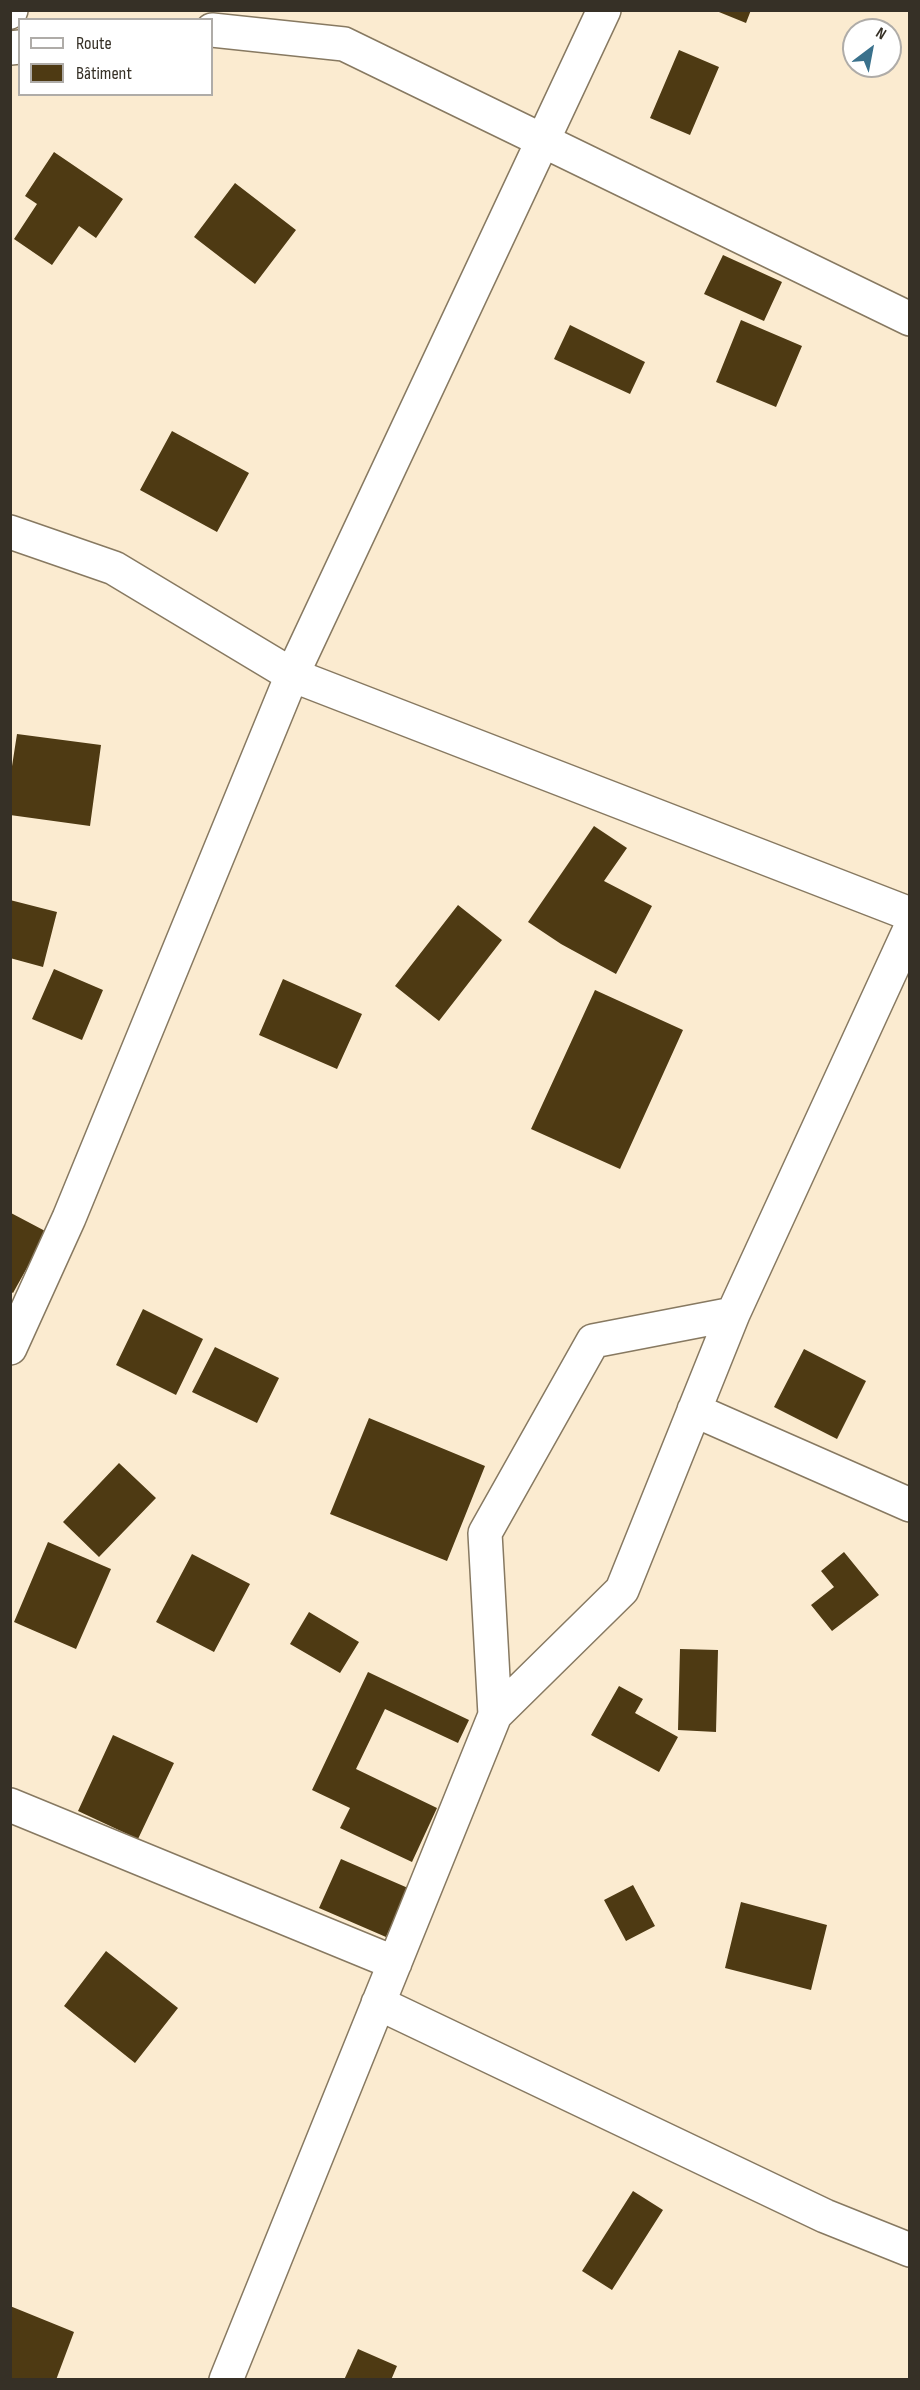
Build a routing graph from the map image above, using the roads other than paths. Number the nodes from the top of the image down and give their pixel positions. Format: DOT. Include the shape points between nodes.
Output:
graph roads {
  1 [pos="604,10"];
  2 [pos="213,30"];
  3 [pos="543,140"];
  4 [pos="909,319"];
  5 [pos="10,532"];
  6 [pos="292,675"];
  7 [pos="909,914"];
  8 [pos="909,929"];
  9 [pos="733,1314"];
  10 [pos="10,1348"];
  11 [pos="694,1410"];
  12 [pos="909,1504"];
  13 [pos="495,1715"];
  14 [pos="10,1805"];
  15 [pos="395,1963"];
  16 [pos="378,2003"];
  17 [pos="909,2250"];
  18 [pos="226,2379"];
  1 -- 3 [label="street"];
  2 -- 3 [label="street" via="344,44"];
  3 -- 4 [label="street"];
  3 -- 6 [label="street"];
  5 -- 6 [label="street" via="114,568"];
  6 -- 7 [label="street"];
  6 -- 10 [label="street" via="69,1218"];
  8 -- 9 [label="street"];
  9 -- 11 [label="street"];
  9 -- 13 [label="street" via="592,1341 485,1533"];
  11 -- 12 [label="street"];
  11 -- 13 [label="street" via="622,1590"];
  13 -- 15 [label="street"];
  14 -- 15 [label="street"];
  15 -- 16 [label="street"];
  16 -- 17 [label="street" via="825,2216"];
  16 -- 18 [label="street"];
}
